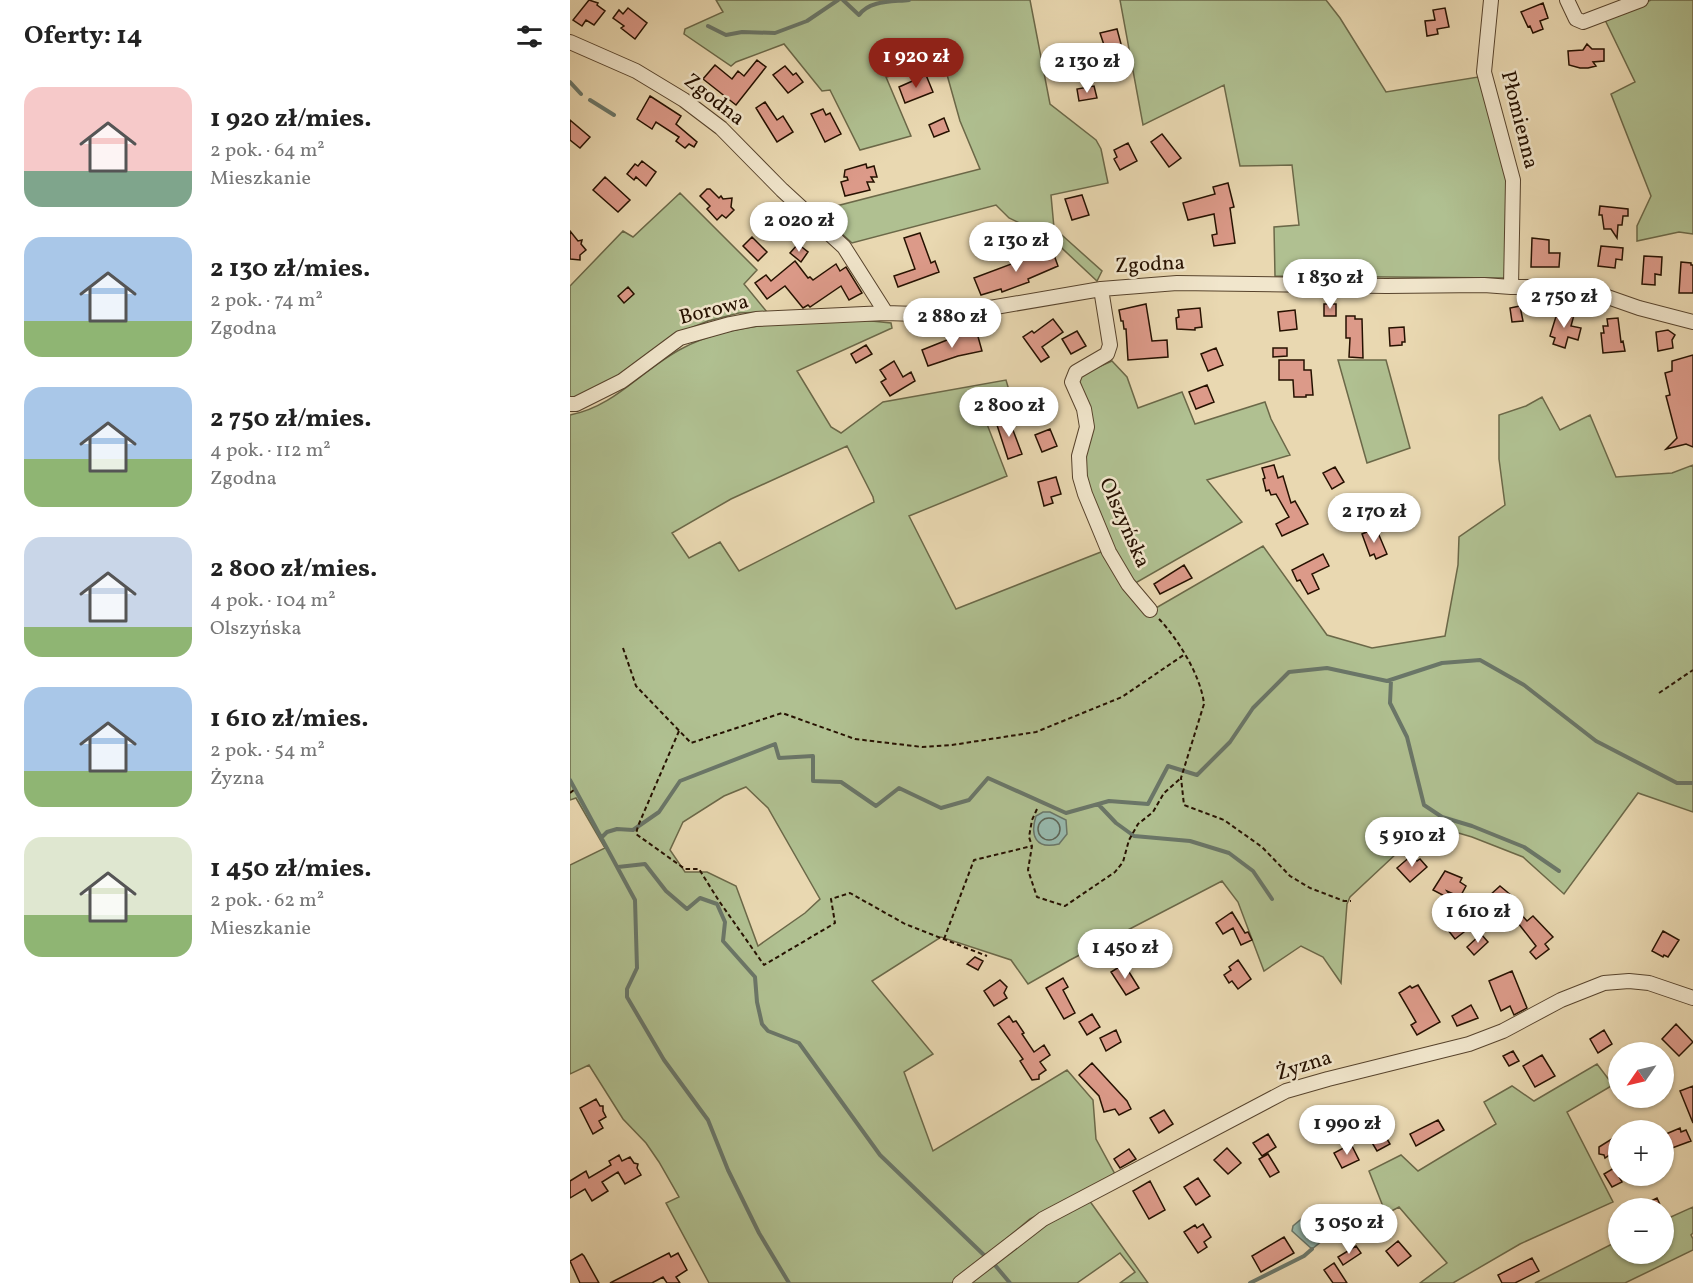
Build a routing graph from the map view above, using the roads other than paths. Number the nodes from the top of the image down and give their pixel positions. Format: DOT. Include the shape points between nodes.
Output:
graph roads {
  1 [pos="1491,0"];
  2 [pos="1567,0"];
  3 [pos="1641,0"];
  4 [pos="570,42"];
  5 [pos="1511,287"];
  6 [pos="1101,289"];
  7 [pos="886,313"];
  8 [pos="1693,322"];
  9 [pos="570,404"];
  10 [pos="1150,610"];
  11 [pos="1693,998"];
  12 [pos="960,1283"];
  1 -- 5 [label="street, Płomienna" via="1484,72 1513,180"];
  2 -- 3 [label="street" via="1576,19 1583,21"];
  4 -- 7 [label="street, Zgodna" via="636,71 721,128 844,247"];
  5 -- 6 [label="street, Zgodna" via="1177,283"];
  5 -- 8 [label="street, Zgodna" via="1579,287"];
  6 -- 7 [label="street, Zgodna" via="978,310"];
  6 -- 10 [label="street, Olszyńska" via="1110,345 1107,354 1076,372 1072,381 1087,426 1079,456 1080,477 1108,552"];
  7 -- 9 [label="street, Borowa" via="756,319 690,335 680,338 622,381"];
  11 -- 12 [label="street, Żyzna" via="1649,983 1604,983 1469,1044 1286,1092 1043,1219"];
}
